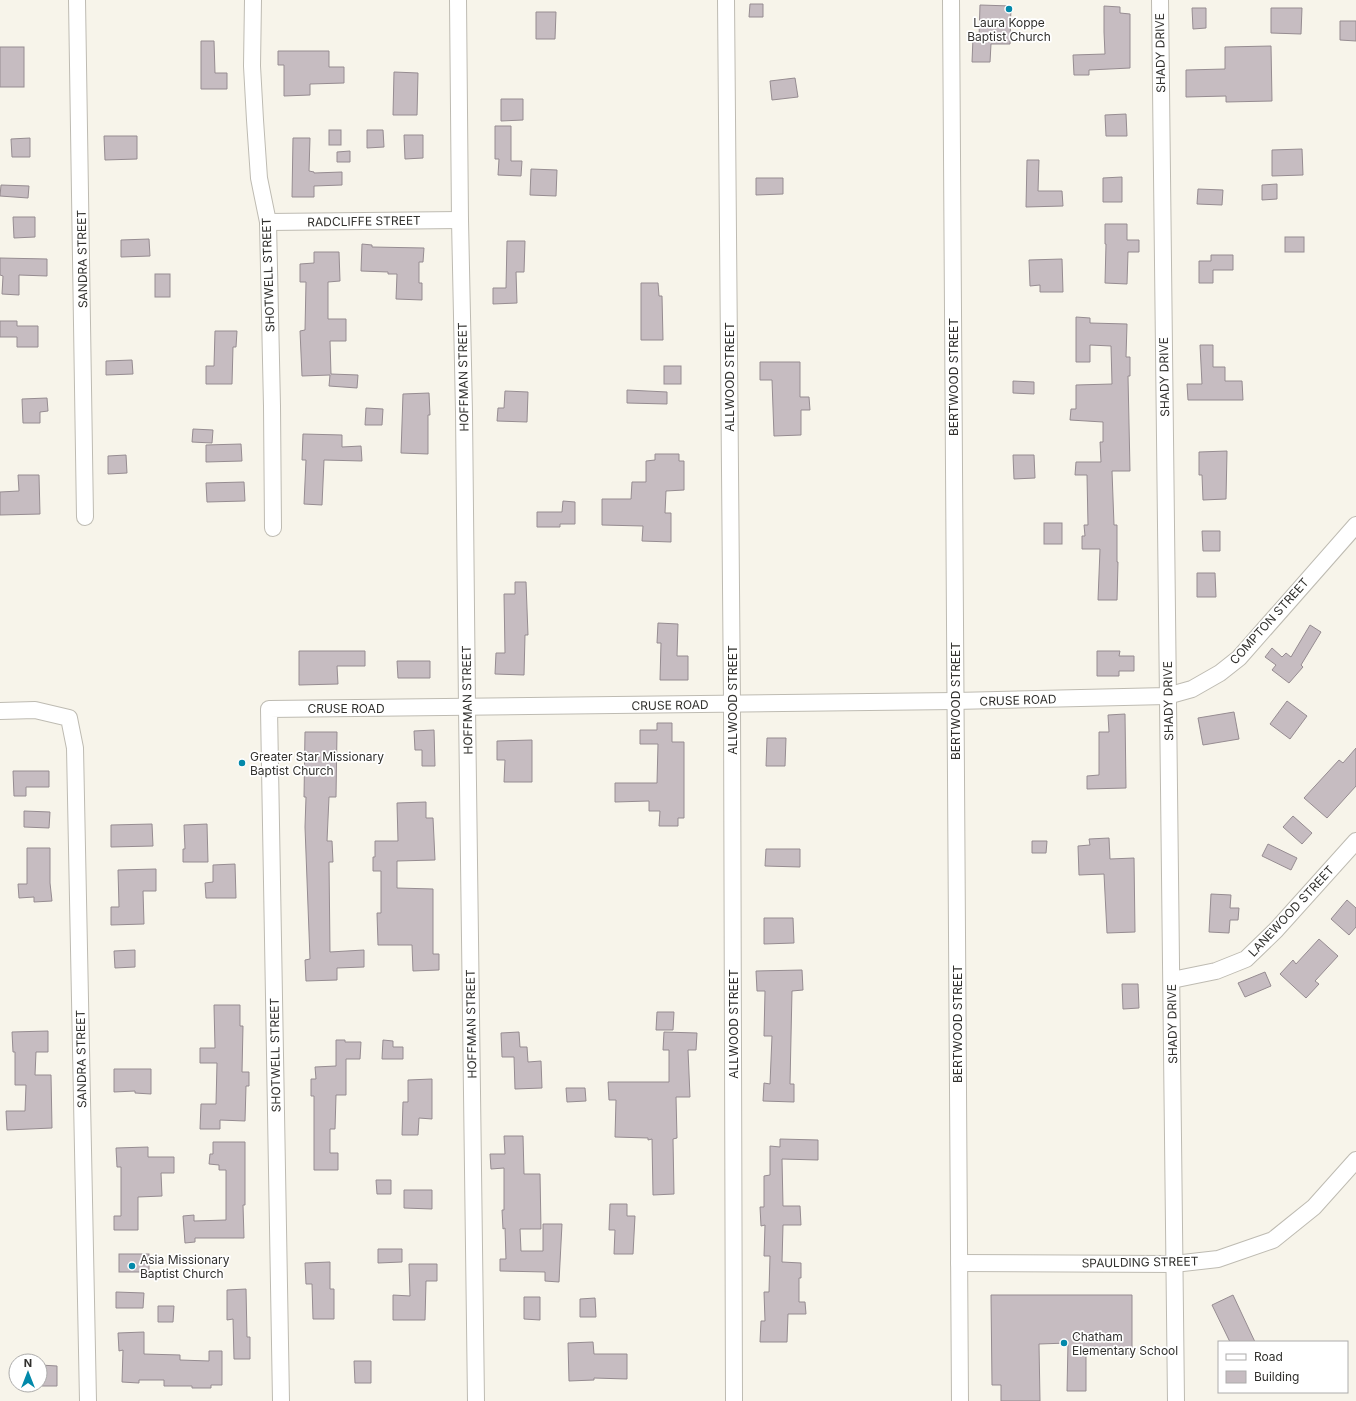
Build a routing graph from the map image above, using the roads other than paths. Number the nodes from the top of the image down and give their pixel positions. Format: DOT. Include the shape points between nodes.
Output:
graph roads {
  1 [pos="77,0"];
  2 [pos="253,0"];
  3 [pos="458,0"];
  4 [pos="726,0"];
  5 [pos="951,0"];
  6 [pos="1160,0"];
  7 [pos="460,220"];
  8 [pos="268,222"];
  9 [pos="85,517"];
  10 [pos="1356,525"];
  11 [pos="273,528"];
  12 [pos="1167,696"];
  13 [pos="955,702"];
  14 [pos="732,704"];
  15 [pos="467,707"];
  16 [pos="269,709"];
  17 [pos="0,711"];
  18 [pos="1356,841"];
  19 [pos="1172,980"];
  20 [pos="1356,1160"];
  21 [pos="959,1263"];
  22 [pos="1174,1264"];
  23 [pos="88,1401"];
  24 [pos="281,1401"];
  25 [pos="476,1401"];
  26 [pos="734,1401"];
  27 [pos="960,1401"];
  28 [pos="1176,1401"];
  1 -- 9 [label="street, SANDRA STREET"];
  2 -- 8 [label="street, SHOTWELL STREET" via="252,66 255,120 259,178"];
  3 -- 7 [label="street, HOFFMAN STREET"];
  4 -- 14 [label="street, ALLWOOD STREET"];
  5 -- 13 [label="street, BERTWOOD STREET"];
  6 -- 12 [label="street, SHADY DRIVE"];
  7 -- 8 [label="street, RADCLIFFE STREET"];
  7 -- 15 [label="street, HOFFMAN STREET"];
  8 -- 11 [label="street, SHOTWELL STREET"];
  10 -- 12 [label="street, COMPTON STREET" via="1239,658 1220,673 1192,689"];
  12 -- 13 [label="street, CRUSE ROAD"];
  12 -- 19 [label="street, SHADY DRIVE"];
  13 -- 14 [label="street, CRUSE ROAD"];
  13 -- 21 [label="street, BERTWOOD STREET"];
  14 -- 15 [label="street, CRUSE ROAD"];
  14 -- 26 [label="street, ALLWOOD STREET"];
  15 -- 16 [label="street, CRUSE ROAD"];
  15 -- 25 [label="street, HOFFMAN STREET"];
  16 -- 24 [label="street, SHOTWELL STREET"];
  17 -- 23 [label="street, SANDRA STREET" via="35,710 69,718 75,748"];
  18 -- 19 [label="street, LANEWOOD STREET" via="1276,930 1246,959 1216,971"];
  19 -- 22 [label="street, SHADY DRIVE"];
  20 -- 22 [label="street, SPAULDING STREET" via="1314,1207 1273,1240 1218,1259"];
  21 -- 22 [label="street, SPAULDING STREET"];
  21 -- 27 [label="street, BERTWOOD STREET"];
  22 -- 28 [label="street, SHADY DRIVE"];
}
